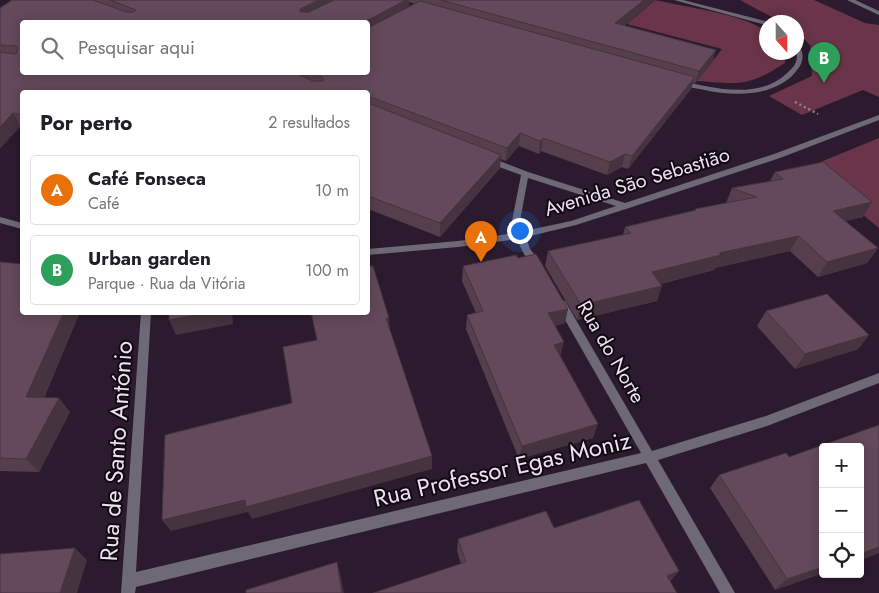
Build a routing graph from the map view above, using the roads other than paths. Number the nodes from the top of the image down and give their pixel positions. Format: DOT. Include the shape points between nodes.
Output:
graph roads {
  1 [pos="676,0"];
  2 [pos="853,0"];
  3 [pos="721,3"];
  4 [pos="715,9"];
  5 [pos="879,13"];
  6 [pos="759,21"];
  7 [pos="800,60"];
  8 [pos="672,81"];
  9 [pos="879,117"];
  10 [pos="478,156"];
  11 [pos="525,174"];
  12 [pos="626,206"];
  13 [pos="0,220"];
  14 [pos="20,225"];
  15 [pos="521,235"];
  16 [pos="370,252"];
  17 [pos="546,280"];
  18 [pos="556,296"];
  19 [pos="146,315"];
  20 [pos="879,378"];
  21 [pos="650,457"];
  22 [pos="129,587"];
  23 [pos="728,593"];
  1 -- 4 [label="street"];
  2 -- 5 [label="street"];
  3 -- 4 [label="street"];
  4 -- 6 [label="street"];
  7 -- 8 [label="street" via="784,79 767,87 723,92"];
  9 -- 12 [label="street, Avenida São Sebastião" via="777,156"];
  10 -- 11 [label="street"];
  11 -- 12 [label="street"];
  11 -- 15 [label="street" via="516,221"];
  12 -- 15 [label="street, Avenida São Sebastião"];
  13 -- 14 [label="street"];
  15 -- 16 [label="street, Avenida São Sebastião"];
  15 -- 17 [label="street" via="526,250"];
  18 -- 21 [label="street, Rua do Norte"];
  19 -- 22 [label="street, Rua de Santo António"];
  20 -- 21 [label="street, Rua Professor Egas Moniz" via="767,421"];
  21 -- 22 [label="street, Rua Professor Egas Moniz"];
  21 -- 23 [label="street, Rua do Norte"];
}
